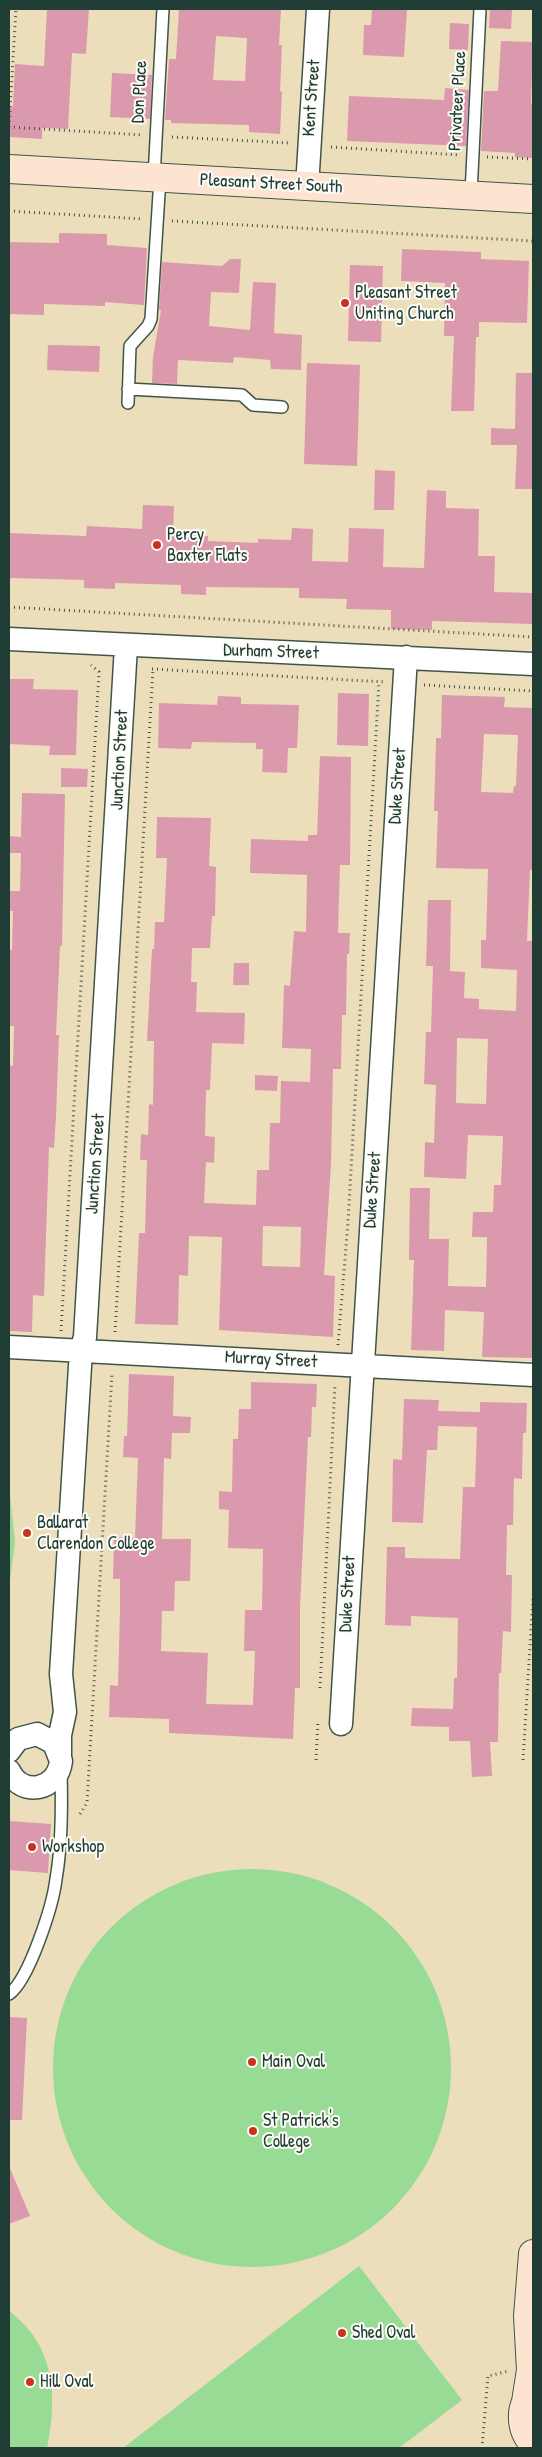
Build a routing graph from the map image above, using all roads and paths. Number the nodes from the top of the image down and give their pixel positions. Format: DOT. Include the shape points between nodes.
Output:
graph roads {
  1 [pos="16,9"];
  2 [pos="163,9"];
  3 [pos="318,9"];
  4 [pos="480,9"];
  5 [pos="9,127"];
  6 [pos="343,149"];
  7 [pos="472,156"];
  8 [pos="533,159"];
  9 [pos="9,169"];
  10 [pos="157,177"];
  11 [pos="306,187"];
  12 [pos="471,194"];
  13 [pos="533,199"];
  14 [pos="315,227"];
  15 [pos="533,241"];
  16 [pos="128,389"];
  17 [pos="128,404"];
  18 [pos="282,407"];
  19 [pos="9,607"];
  20 [pos="533,637"];
  21 [pos="9,639"];
  22 [pos="126,656"];
  23 [pos="406,657"];
  24 [pos="533,664"];
  25 [pos="93,665"];
  26 [pos="96,669"];
  27 [pos="153,669"];
  28 [pos="379,682"];
  29 [pos="404,683"];
  30 [pos="533,691"];
  31 [pos="60,1336"];
  32 [pos="114,1340"];
  33 [pos="9,1347"];
  34 [pos="81,1350"];
  35 [pos="338,1352"];
  36 [pos="362,1364"];
  37 [pos="113,1365"];
  38 [pos="533,1375"];
  39 [pos="336,1379"];
  40 [pos="533,1597"];
  41 [pos="61,1682"];
  42 [pos="320,1692"];
  43 [pos="319,1711"];
  44 [pos="341,1724"];
  45 [pos="14,1746"];
  46 [pos="61,1758"];
  47 [pos="316,1760"];
  48 [pos="523,1760"];
  49 [pos="9,1771"];
  50 [pos="24,1787"];
  51 [pos="80,1814"];
  52 [pos="60,1816"];
  53 [pos="9,1994"];
  54 [pos="533,2254"];
  55 [pos="531,2365"];
  56 [pos="529,2414"];
  57 [pos="482,2448"];
  58 [pos="522,2448"];
  1 -- 5 [label="path"];
  2 -- 10 [label="lane, Don Place"];
  3 -- 11 [label="street, Kent Street"];
  4 -- 7 [label="lane, Privateer Place"];
  6 -- 7 [label="path"];
  7 -- 8 [label="path"];
  7 -- 12 [label="lane, Privateer Place"];
  9 -- 10 [label="street, Pleasant Street South"];
  10 -- 11 [label="street, Pleasant Street South"];
  10 -- 16 [label="lane, Don Place" via="151,319 130,346"];
  11 -- 12 [label="street, Pleasant Street South"];
  12 -- 13 [label="street, Pleasant Street South"];
  14 -- 15 [label="path"];
  16 -- 17 [label="lane, Don Place"];
  16 -- 18 [label="lane" via="242,394 253,405"];
  19 -- 20 [label="path"];
  21 -- 22 [label="street, Durham Street"];
  22 -- 23 [label="street, Durham Street"];
  22 -- 26 [label="path"];
  22 -- 27 [label="path"];
  22 -- 34 [label="street, Junction Street" via="96,1170 85,1337"];
  23 -- 24 [label="street, Durham Street"];
  23 -- 29 [label="street, Duke Street"];
  25 -- 26 [label="path"];
  26 -- 31 [label="path" via="99,682"];
  27 -- 28 [label="path"];
  27 -- 32 [label="path"];
  28 -- 29 [label="path"];
  28 -- 35 [label="path"];
  29 -- 30 [label="path"];
  29 -- 36 [label="street, Duke Street"];
  33 -- 34 [label="street, Murray Street"];
  34 -- 36 [label="street, Murray Street"];
  34 -- 41 [label="street, Junction Street"];
  36 -- 38 [label="street, Murray Street"];
  36 -- 44 [label="street, Duke Street"];
  37 -- 51 [label="path" via="87,1803"];
  39 -- 42 [label="path"];
  40 -- 48 [label="path"];
  41 -- 45 [label="street, Junction Street" via="52,1716 41,1728"];
  41 -- 46 [label="street, Junction Street" via="65,1712 60,1735"];
  43 -- 47 [label="path"];
  45 -- 46 [label="street" via="42,1735 57,1747"];
  46 -- 50 [label="street" via="53,1780 45,1786"];
  46 -- 52 [label="lane"];
  49 -- 50 [label="street"];
  50 -- 52 [label="lane" via="46,1793 55,1801"];
  52 -- 53 [label="lane" via="54,1892 24,1974"];
  54 -- 55 [label="street" via="528,2316"];
  55 -- 56 [label="street"];
  55 -- 57 [label="path" via="488,2376"];
  56 -- 58 [label="street"];
}
